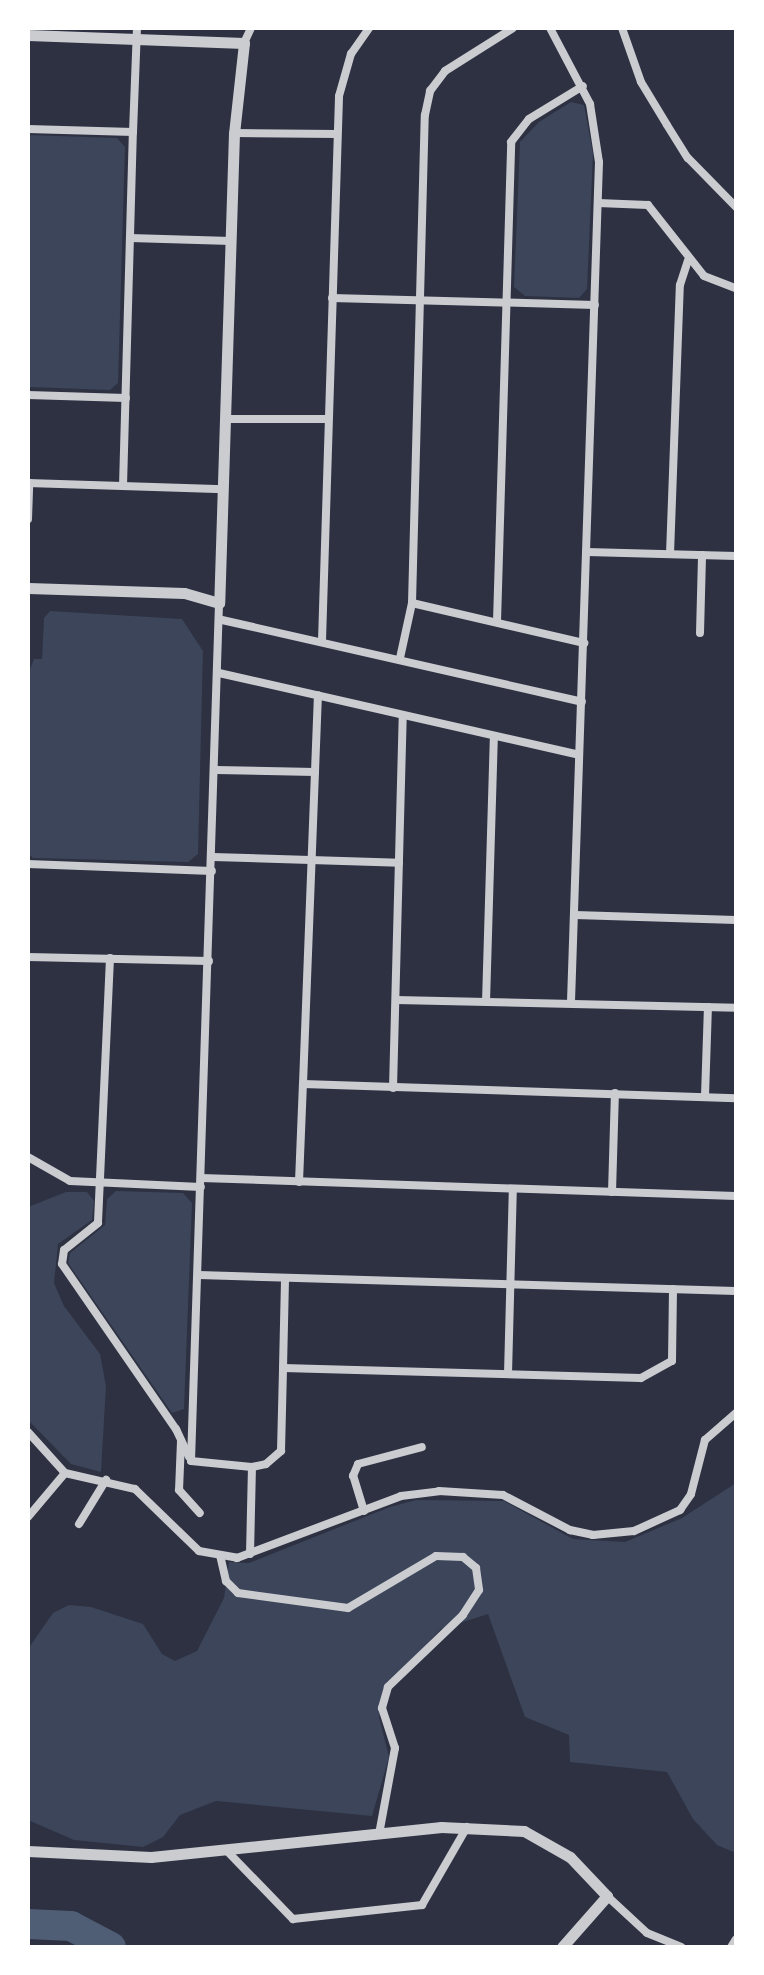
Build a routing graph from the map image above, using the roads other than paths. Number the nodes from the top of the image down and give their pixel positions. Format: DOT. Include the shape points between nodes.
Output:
graph roads {
  1 [pos="251,28"];
  2 [pos="369,28"];
  3 [pos="513,28"];
  4 [pos="550,28"];
  5 [pos="622,28"];
  6 [pos="136,33"];
  7 [pos="28,35"];
  8 [pos="244,43"];
  9 [pos="583,86"];
  10 [pos="28,129"];
  11 [pos="133,132"];
  12 [pos="234,133"];
  13 [pos="337,134"];
  14 [pos="598,203"];
  15 [pos="736,207"];
  16 [pos="130,238"];
  17 [pos="231,241"];
  18 [pos="688,260"];
  19 [pos="736,288"];
  20 [pos="332,298"];
  21 [pos="418,301"];
  22 [pos="506,303"];
  23 [pos="595,305"];
  24 [pos="28,395"];
  25 [pos="126,398"];
  26 [pos="225,419"];
  27 [pos="328,419"];
  28 [pos="29,483"];
  29 [pos="123,486"];
  30 [pos="224,489"];
  31 [pos="28,519"];
  32 [pos="587,552"];
  33 [pos="670,554"];
  34 [pos="702,555"];
  35 [pos="736,556"];
  36 [pos="28,588"];
  37 [pos="219,603"];
  38 [pos="412,603"];
  39 [pos="222,620"];
  40 [pos="497,622"];
  41 [pos="700,633"];
  42 [pos="322,641"];
  43 [pos="584,643"];
  44 [pos="400,658"];
  45 [pos="219,673"];
  46 [pos="318,695"];
  47 [pos="582,702"];
  48 [pos="403,715"];
  49 [pos="494,736"];
  50 [pos="579,755"];
  51 [pos="216,770"];
  52 [pos="315,772"];
  53 [pos="213,857"];
  54 [pos="311,860"];
  55 [pos="399,863"];
  56 [pos="28,864"];
  57 [pos="212,871"];
  58 [pos="575,915"];
  59 [pos="736,920"];
  60 [pos="28,957"];
  61 [pos="110,958"];
  62 [pos="209,961"];
  63 [pos="396,1000"];
  64 [pos="486,1002"];
  65 [pos="571,1003"];
  66 [pos="708,1007"];
  67 [pos="736,1008"];
  68 [pos="303,1084"];
  69 [pos="393,1088"];
  70 [pos="615,1093"];
  71 [pos="705,1096"];
  72 [pos="736,1098"];
  73 [pos="28,1157"];
  74 [pos="201,1182"];
  75 [pos="299,1182"];
  76 [pos="100,1184"];
  77 [pos="513,1189"];
  78 [pos="612,1192"];
  79 [pos="736,1196"];
  80 [pos="199,1275"];
  81 [pos="285,1278"];
  82 [pos="508,1285"];
  83 [pos="673,1289"];
  84 [pos="736,1291"];
  85 [pos="283,1368"];
  86 [pos="508,1374"];
  87 [pos="736,1413"];
  88 [pos="28,1432"];
  89 [pos="181,1440"];
  90 [pos="422,1447"];
  91 [pos="191,1461"];
  92 [pos="252,1467"];
  93 [pos="65,1473"];
  94 [pos="106,1480"];
  95 [pos="364,1511"];
  96 [pos="200,1513"];
  97 [pos="28,1517"];
  98 [pos="79,1524"];
  99 [pos="250,1554"];
  100 [pos="220,1555"];
  101 [pos="467,1826"];
  102 [pos="379,1834"];
  103 [pos="28,1851"];
  104 [pos="227,1851"];
  105 [pos="607,1896"];
  106 [pos="736,1939"];
  107 [pos="562,1947"];
  108 [pos="681,1947"];
  109 [pos="731,1947"];
  1 -- 8 [label="street"];
  2 -- 13 [label="street" via="351,54 339,96"];
  3 -- 21 [label="street" via="445,71 430,91"];
  4 -- 9 [label="street"];
  5 -- 15 [label="street" via="641,82 674,136"];
  6 -- 7 [label="street"];
  6 -- 8 [label="street"];
  6 -- 11 [label="street"];
  8 -- 12 [label="street"];
  9 -- 14 [label="street" via="598,138"];
  9 -- 22 [label="street" via="529,119 511,142"];
  10 -- 11 [label="street"];
  11 -- 16 [label="street"];
  12 -- 13 [label="street"];
  12 -- 17 [label="street"];
  13 -- 20 [label="street"];
  14 -- 18 [label="street" via="648,205"];
  14 -- 23 [label="street"];
  16 -- 17 [label="street"];
  16 -- 25 [label="street"];
  17 -- 26 [label="street"];
  18 -- 19 [label="street" via="704,276"];
  18 -- 33 [label="street" via="680,285"];
  20 -- 21 [label="street"];
  20 -- 27 [label="street"];
  21 -- 22 [label="street"];
  21 -- 38 [label="street"];
  22 -- 23 [label="street"];
  22 -- 40 [label="street"];
  23 -- 32 [label="street"];
  24 -- 25 [label="street"];
  25 -- 29 [label="street"];
  26 -- 27 [label="street"];
  26 -- 30 [label="street"];
  27 -- 42 [label="street"];
  28 -- 29 [label="street"];
  28 -- 31 [label="street"];
  29 -- 30 [label="street"];
  30 -- 37 [label="street"];
  32 -- 33 [label="street"];
  32 -- 43 [label="street"];
  33 -- 34 [label="street"];
  34 -- 35 [label="street"];
  34 -- 41 [label="street"];
  36 -- 37 [label="street" via="184,593"];
  37 -- 39 [label="street"];
  38 -- 40 [label="street"];
  38 -- 44 [label="street"];
  39 -- 42 [label="street"];
  39 -- 45 [label="street"];
  40 -- 43 [label="street"];
  42 -- 44 [label="street"];
  43 -- 47 [label="street"];
  44 -- 47 [label="street"];
  45 -- 46 [label="street"];
  45 -- 51 [label="street"];
  46 -- 48 [label="street"];
  46 -- 52 [label="street"];
  47 -- 50 [label="street"];
  48 -- 49 [label="street"];
  48 -- 55 [label="street"];
  49 -- 50 [label="street"];
  49 -- 64 [label="street"];
  50 -- 58 [label="street"];
  51 -- 52 [label="street"];
  51 -- 53 [label="street"];
  52 -- 54 [label="street"];
  53 -- 54 [label="street"];
  53 -- 57 [label="street"];
  54 -- 55 [label="street"];
  54 -- 68 [label="street"];
  55 -- 63 [label="street"];
  56 -- 57 [label="street"];
  57 -- 62 [label="street"];
  58 -- 59 [label="street"];
  58 -- 65 [label="street"];
  60 -- 61 [label="street"];
  61 -- 62 [label="street"];
  61 -- 76 [label="street"];
  62 -- 74 [label="street"];
  63 -- 64 [label="street"];
  63 -- 69 [label="street"];
  64 -- 65 [label="street"];
  65 -- 66 [label="street"];
  66 -- 67 [label="street"];
  66 -- 71 [label="street"];
  68 -- 69 [label="street"];
  68 -- 75 [label="street"];
  69 -- 70 [label="street"];
  70 -- 71 [label="street"];
  70 -- 78 [label="street"];
  71 -- 72 [label="street"];
  73 -- 76 [label="street" via="70,1181"];
  74 -- 75 [label="street"];
  74 -- 76 [label="street"];
  74 -- 80 [label="street"];
  75 -- 77 [label="street"];
  76 -- 89 [label="street" via="98,1223 64,1250 62,1264"];
  77 -- 78 [label="street"];
  77 -- 82 [label="street"];
  78 -- 79 [label="street"];
  80 -- 81 [label="street"];
  80 -- 91 [label="street"];
  81 -- 82 [label="street"];
  81 -- 85 [label="street"];
  82 -- 83 [label="street"];
  82 -- 86 [label="street"];
  83 -- 84 [label="street"];
  83 -- 86 [label="street" via="672,1361 641,1378"];
  85 -- 86 [label="street"];
  85 -- 92 [label="street" via="281,1451 266,1464"];
  87 -- 95 [label="street" via="705,1440 691,1494 680,1510 634,1531 612,1535 570,1530 519,1501 486,1492 416,1494"];
  88 -- 93 [label="street"];
  89 -- 91 [label="street"];
  89 -- 96 [label="street" via="179,1490"];
  90 -- 95 [label="street" via="358,1464 353,1476"];
  91 -- 92 [label="street"];
  92 -- 99 [label="street"];
  93 -- 94 [label="street"];
  93 -- 97 [label="street"];
  94 -- 98 [label="street"];
  94 -- 100 [label="street" via="135,1489 199,1551"];
  95 -- 99 [label="street"];
  99 -- 100 [label="street"];
  100 -- 102 [label="street" via="226,1581 238,1593 348,1608 436,1556 463,1557 476,1568 479,1590 463,1615 388,1687 382,1708 395,1748"];
  101 -- 102 [label="street"];
  101 -- 104 [label="street" via="422,1905 293,1919"];
  101 -- 105 [label="street" via="524,1831 546,1841"];
  102 -- 104 [label="street"];
  103 -- 104 [label="street" via="151,1857"];
  105 -- 107 [label="street"];
  105 -- 108 [label="street" via="647,1933"];
  106 -- 109 [label="street"];
}
